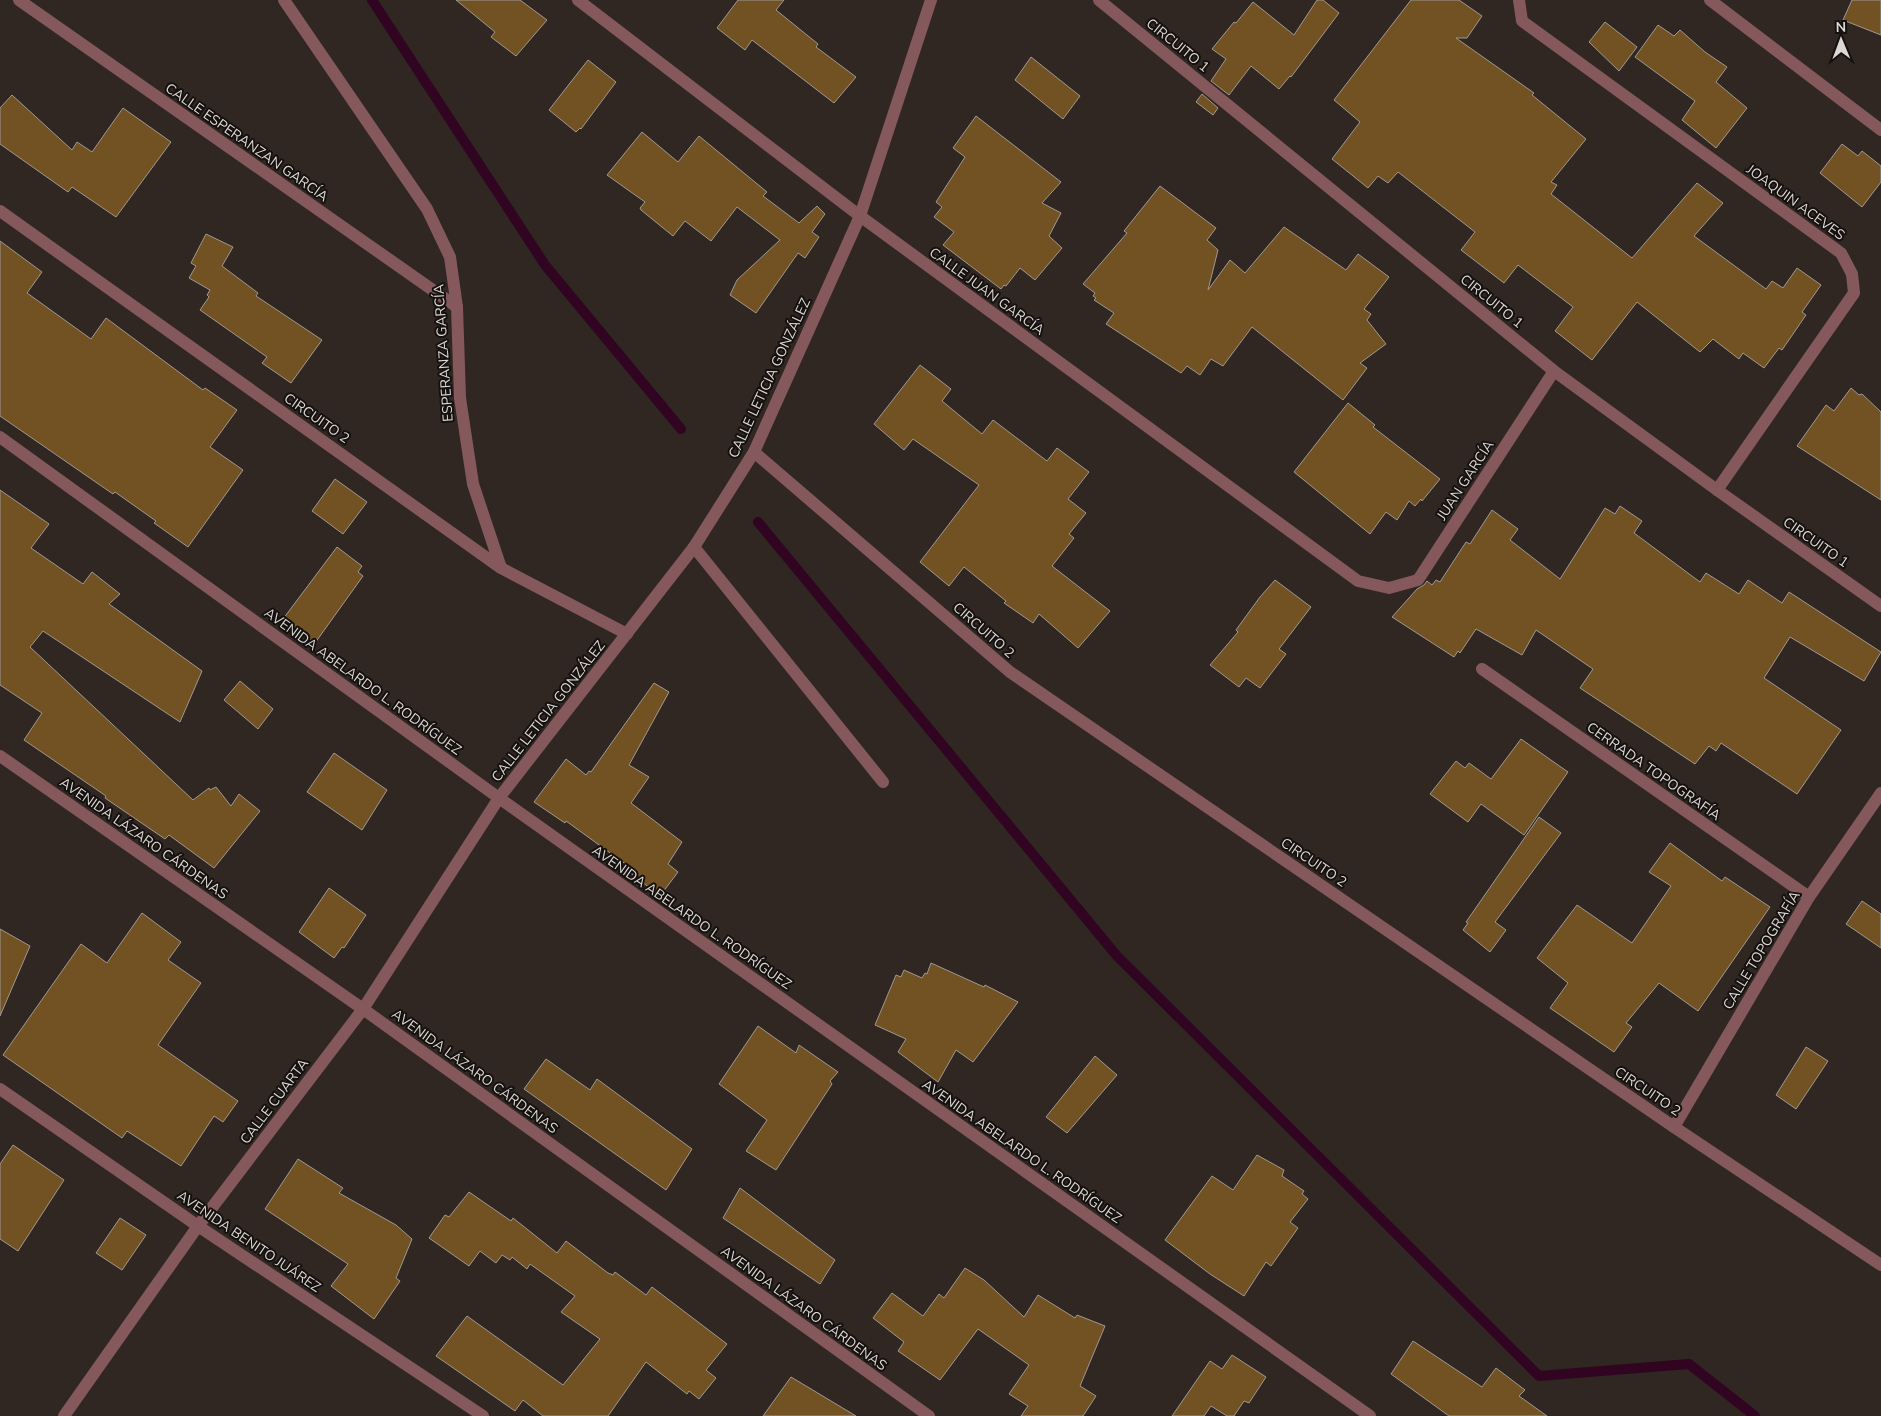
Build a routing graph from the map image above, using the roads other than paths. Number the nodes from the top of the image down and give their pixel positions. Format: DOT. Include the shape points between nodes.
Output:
graph roads {
  1 [pos="19,0"];
  2 [pos="284,0"];
  3 [pos="578,0"];
  4 [pos="931,0"];
  5 [pos="1100,0"];
  6 [pos="1519,0"];
  7 [pos="1710,0"];
  8 [pos="1881,130"];
  9 [pos="0,211"];
  10 [pos="860,216"];
  11 [pos="457,307"];
  12 [pos="1554,371"];
  13 [pos="0,437"];
  14 [pos="754,452"];
  15 [pos="1717,490"];
  16 [pos="694,548"];
  17 [pos="501,568"];
  18 [pos="1389,588"];
  19 [pos="1881,606"];
  20 [pos="627,634"];
  21 [pos="1482,669"];
  22 [pos="0,756"];
  23 [pos="883,782"];
  24 [pos="1881,793"];
  25 [pos="499,798"];
  26 [pos="1809,897"];
  27 [pos="363,1009"];
  28 [pos="0,1089"];
  29 [pos="1674,1127"];
  30 [pos="198,1226"];
  31 [pos="1881,1265"];
  32 [pos="64,1416"];
  33 [pos="483,1416"];
  34 [pos="929,1416"];
  35 [pos="1370,1416"];
  1 -- 11 [label="street, CALLE ESPERANZAN GARCÍA"];
  2 -- 11 [label="street, ESPERANZA GARCÍA" via="427,209 450,257"];
  3 -- 10 [label="street, CALLE JUAN GARCÍA"];
  4 -- 10 [label="street, CALLE LETICIA GONZÁLEZ"];
  5 -- 12 [label="street, CIRCUITO 1"];
  6 -- 15 [label="street, JOAQUIN ACEVES" via="1522,21 1841,253 1852,274 1854,293"];
  7 -- 8 [label="street"];
  9 -- 17 [label="street, CIRCUITO 2"];
  10 -- 14 [label="street, CALLE LETICIA GONZÁLEZ"];
  10 -- 18 [label="street, CALLE JUAN GARCÍA" via="1358,582"];
  11 -- 17 [label="street, ESPERANZA GARCÍA" via="460,398 473,484"];
  12 -- 15 [label="street, CIRCUITO 1"];
  12 -- 18 [label="street, JUAN GARCÍA" via="1418,580"];
  13 -- 25 [label="street, AVENIDA ABELARDO L. RODRÍGUEZ"];
  14 -- 16 [label="street, CALLE LETICIA GONZÁLEZ"];
  14 -- 29 [label="street, CIRCUITO 2" via="1010,672"];
  15 -- 19 [label="street, CIRCUITO 1"];
  16 -- 20 [label="street, CALLE LETICIA GONZÁLEZ"];
  16 -- 23 [label="street"];
  17 -- 20 [label="street, CIRCUITO 2"];
  20 -- 25 [label="street, CALLE LETICIA GONZÁLEZ"];
  21 -- 26 [label="street, CERRADA TOPOGRAFÍA"];
  22 -- 27 [label="street, AVENIDA LÁZARO CÁRDENAS"];
  24 -- 26 [label="street, CALLE TOPOGRAFÍA"];
  25 -- 27 [label="street, CALLE CUARTA"];
  25 -- 35 [label="street, AVENIDA ABELARDO L. RODRÍGUEZ"];
  26 -- 29 [label="street, CALLE TOPOGRAFÍA"];
  27 -- 30 [label="street, CALLE CUARTA"];
  27 -- 34 [label="street, AVENIDA LÁZARO CÁRDENAS"];
  28 -- 30 [label="street, AVENIDA BENITO JUÁREZ"];
  29 -- 31 [label="street, CIRCUITO 2"];
  30 -- 32 [label="street, CALLE CUARTA"];
  30 -- 33 [label="street, AVENIDA BENITO JUÁREZ"];
}
